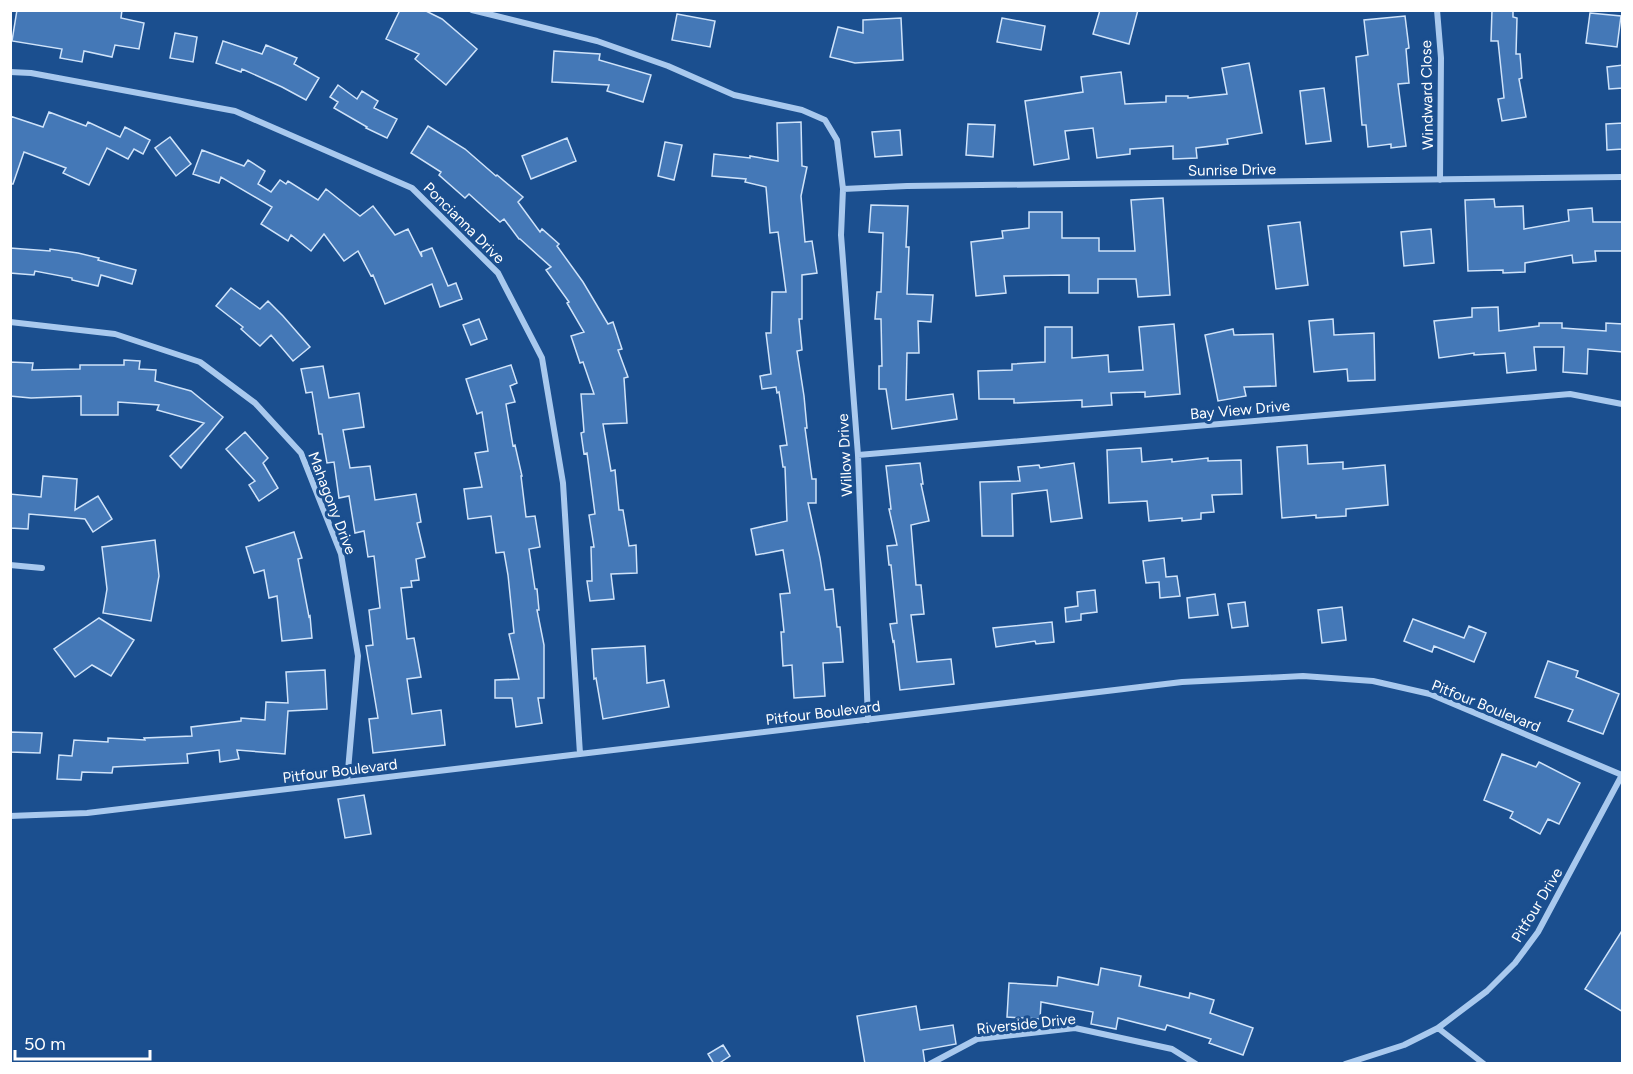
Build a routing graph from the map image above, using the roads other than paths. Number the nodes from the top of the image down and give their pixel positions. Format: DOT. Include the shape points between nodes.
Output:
graph roads {
  1 [pos="472,10"];
  2 [pos="1437,10"];
  3 [pos="10,72"];
  4 [pos="1623,177"];
  5 [pos="1440,180"];
  6 [pos="843,189"];
  7 [pos="10,322"];
  8 [pos="1623,404"];
  9 [pos="858,455"];
  10 [pos="10,566"];
  11 [pos="42,568"];
  12 [pos="868,720"];
  13 [pos="580,754"];
  14 [pos="1623,775"];
  15 [pos="347,782"];
  16 [pos="10,816"];
  17 [pos="1438,1028"];
  18 [pos="930,1064"];
  19 [pos="1196,1064"];
  20 [pos="1345,1064"];
  21 [pos="1484,1064"];
  1 -- 6 [label="street, Willow Drive" via="597,41 734,95 802,110 825,120 837,140"];
  2 -- 5 [label="street, Windward Close" via="1441,58"];
  3 -- 13 [label="street, Poncianna Drive" via="235,111 412,188 498,273 542,358 563,483"];
  4 -- 5 [label="street, Sunrise Drive"];
  5 -- 6 [label="street, Sunrise Drive"];
  6 -- 9 [label="street, Willow Drive" via="841,235"];
  7 -- 15 [label="street, Mahagony Drive" via="115,334 200,362 255,403 301,453 341,554 358,656"];
  8 -- 9 [label="street, Bay View Drive" via="1570,394"];
  9 -- 12 [label="street, Willow Drive"];
  10 -- 11 [label="street"];
  12 -- 13 [label="street, Pitfour Boulevard"];
  12 -- 14 [label="street, Pitfour Boulevard" via="1182,682 1303,676 1373,681 1430,694"];
  13 -- 15 [label="street, Pitfour Boulevard"];
  14 -- 17 [label="street, Pitfour Drive" via="1538,932 1487,991"];
  15 -- 16 [label="street, Pitfour Boulevard" via="87,813"];
  17 -- 20 [label="street, Pitfour Drive" via="1404,1045"];
  17 -- 21 [label="street"];
  18 -- 19 [label="street, Riverside Drive" via="977,1039 1076,1028 1172,1049"];
}
